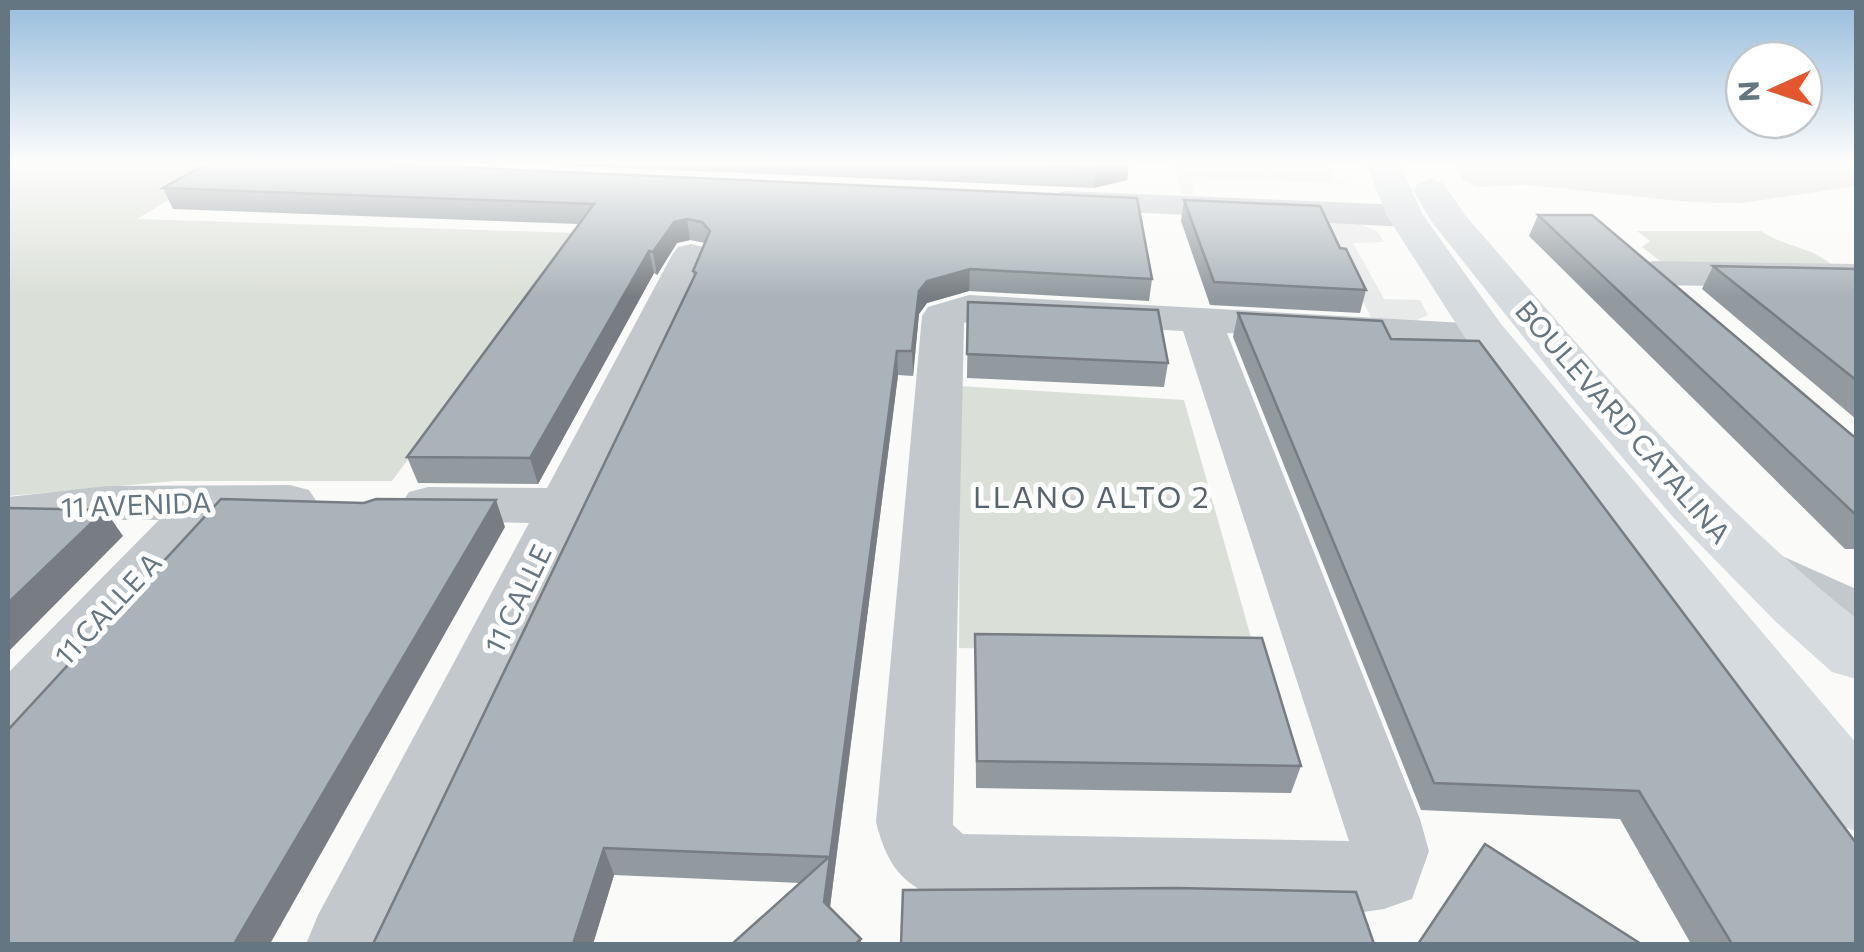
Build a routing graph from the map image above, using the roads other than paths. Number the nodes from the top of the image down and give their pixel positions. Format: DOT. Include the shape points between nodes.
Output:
graph roads {
  1 [pos="1236,208"];
  2 [pos="1401,208"];
  3 [pos="1443,208"];
  4 [pos="1404,216"];
  5 [pos="1812,242"];
  6 [pos="691,255"];
  7 [pos="1856,273"];
  8 [pos="1696,310"];
  9 [pos="1201,320"];
  10 [pos="1534,321"];
  11 [pos="1486,334"];
  12 [pos="209,501"];
  13 [pos="564,506"];
  14 [pos="8,515"];
  15 [pos="1730,545"];
  16 [pos="1856,615"];
  17 [pos="1856,654"];
  18 [pos="1856,672"];
  19 [pos="8,716"];
  20 [pos="1831,752"];
  21 [pos="1856,798"];
  22 [pos="348,944"];
  1 -- 4 [label="street"];
  2 -- 4 [label="street, BOULEVARD CATALINA"];
  3 -- 10 [label="street, BOULEVARD CATALINA"];
  4 -- 10 [label="street" via="1440,235 1493,298"];
  4 -- 11 [label="street, BOULEVARD CATALINA"];
  5 -- 7 [label="street"];
  6 -- 13 [label="street, 11 CALLE"];
  7 -- 8 [label="street" via="1641,263"];
  9 -- 9 [label="street" via="968,307 943,316 914,822 920,846 956,870 1343,878 1384,873 1390,851 1382,819"];
  9 -- 11 [label="street"];
  10 -- 15 [label="street, BOULEVARD CATALINA"];
  11 -- 20 [label="street, BOULEVARD CATALINA"];
  12 -- 13 [label="street, 11 AVENIDA"];
  12 -- 14 [label="street, 11 AVENIDA" via="107,503"];
  12 -- 19 [label="street, 11 CALLE A"];
  13 -- 22 [label="street, 11 CALLE"];
  15 -- 16 [label="street"];
  15 -- 17 [label="street, BOULEVARD CATALINA"];
  18 -- 20 [label="street" via="1810,670 1794,678 1788,692 1791,710"];
  20 -- 21 [label="street, BOULEVARD CATALINA"];
}
